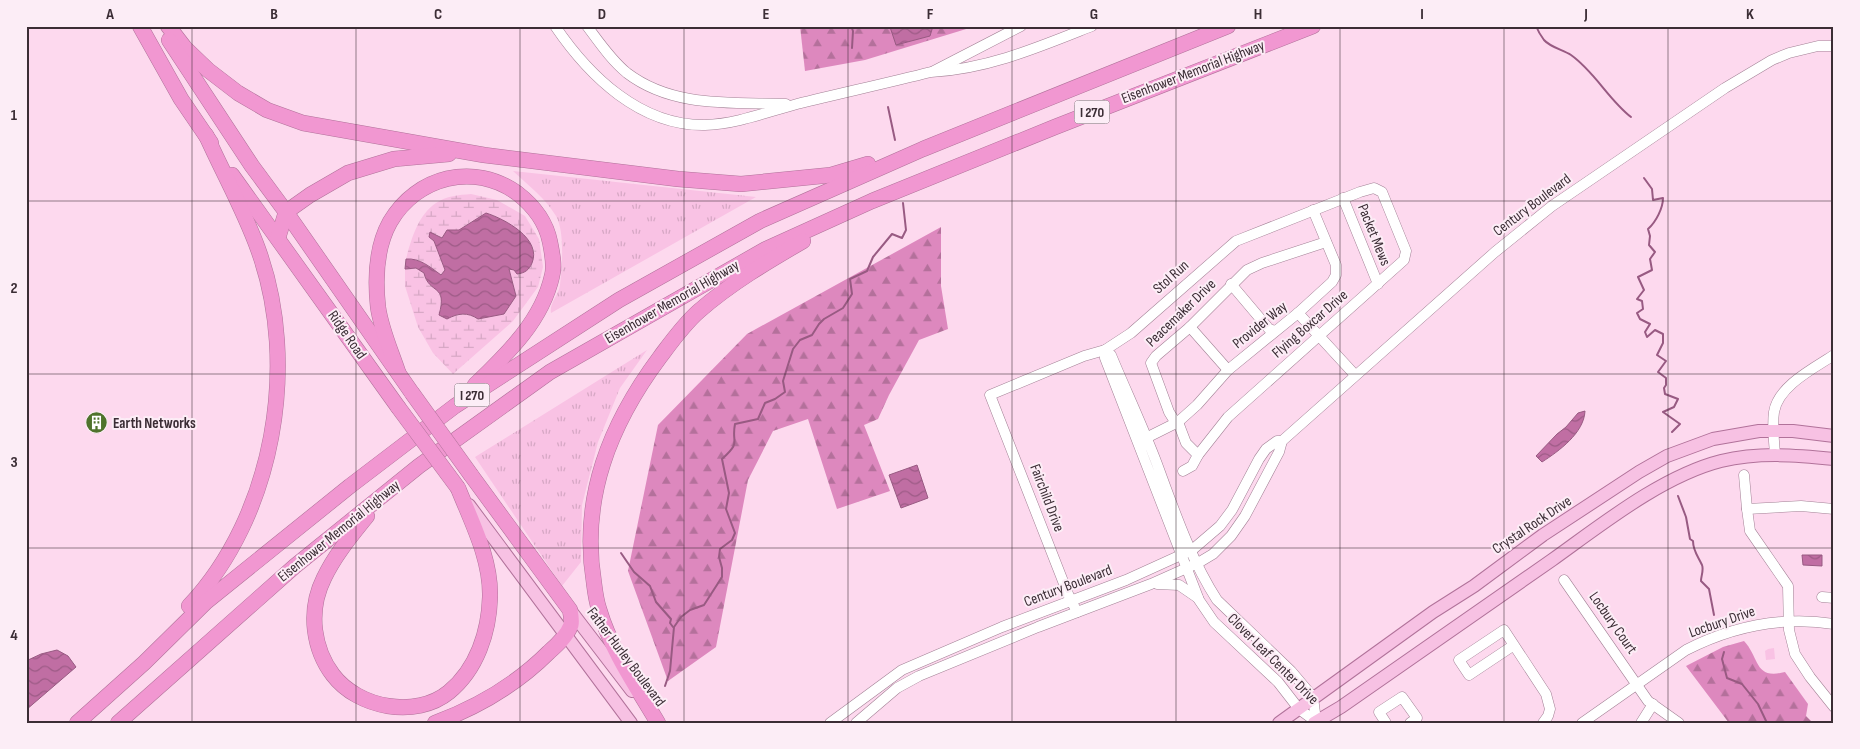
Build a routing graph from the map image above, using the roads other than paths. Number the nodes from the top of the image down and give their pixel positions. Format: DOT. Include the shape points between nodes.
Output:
graph roads {
  1 [pos="140,26"];
  2 [pos="160,26"];
  3 [pos="168,26"];
  4 [pos="555,26"];
  5 [pos="587,26"];
  6 [pos="1021,26"];
  7 [pos="1092,26"];
  8 [pos="1228,26"];
  9 [pos="1313,26"];
  10 [pos="1834,46"];
  11 [pos="931,72"];
  12 [pos="797,104"];
  13 [pos="206,135"];
  14 [pos="923,148"];
  15 [pos="484,155"];
  16 [pos="1374,188"];
  17 [pos="1343,198"];
  18 [pos="872,201"];
  19 [pos="1313,210"];
  20 [pos="286,212"];
  21 [pos="278,238"];
  22 [pos="1326,242"];
  23 [pos="1232,284"];
  24 [pos="1378,284"];
  25 [pos="1298,313"];
  26 [pos="1190,327"];
  27 [pos="1275,331"];
  28 [pos="1319,336"];
  29 [pos="1105,350"];
  30 [pos="1834,355"];
  31 [pos="1228,370"];
  32 [pos="398,372"];
  33 [pos="1355,376"];
  34 [pos="990,395"];
  35 [pos="455,406"];
  36 [pos="1178,422"];
  37 [pos="1774,431"];
  38 [pos="1834,436"];
  39 [pos="1142,440"];
  40 [pos="1282,441"];
  41 [pos="1198,454"];
  42 [pos="1775,454"];
  43 [pos="1834,459"];
  44 [pos="419,466"];
  45 [pos="1183,470"];
  46 [pos="1744,475"];
  47 [pos="458,488"];
  48 [pos="1747,509"];
  49 [pos="1834,509"];
  50 [pos="1192,550"];
  51 [pos="1182,556"];
  52 [pos="1198,563"];
  53 [pos="1186,569"];
  54 [pos="1564,580"];
  55 [pos="1150,584"];
  56 [pos="1822,597"];
  57 [pos="1834,598"];
  58 [pos="1199,600"];
  59 [pos="1071,601"];
  60 [pos="570,610"];
  61 [pos="1077,612"];
  62 [pos="1789,621"];
  63 [pos="1834,624"];
  64 [pos="565,636"];
  65 [pos="1514,645"];
  66 [pos="1636,684"];
  67 [pos="1313,698"];
  68 [pos="100,702"];
  69 [pos="1653,704"];
  70 [pos="1834,707"];
  71 [pos="1299,709"];
  72 [pos="1316,722"];
  73 [pos="77,723"];
  74 [pos="118,723"];
  75 [pos="435,723"];
  76 [pos="631,723"];
  77 [pos="657,723"];
  78 [pos="830,723"];
  79 [pos="856,723"];
  80 [pos="1279,723"];
  81 [pos="1386,723"];
  82 [pos="1410,723"];
  83 [pos="1542,723"];
  84 [pos="1582,723"];
  85 [pos="1641,723"];
  86 [pos="1679,723"];
  1 -- 13 [label="highway, Ridge Road"];
  2 -- 20 [label="highway, Ridge Road"];
  3 -- 15 [label="highway" via="208,70 267,110 303,123"];
  4 -- 12 [label="street" via="592,72 628,102 660,117 704,125 736,121"];
  5 -- 12 [label="street" via="627,72 663,93 689,100 734,104"];
  6 -- 11 [label="street"];
  7 -- 11 [label="street" via="1012,58"];
  8 -- 14 [label="highway, Eisenhower Memorial Highway / I 270"];
  9 -- 18 [label="highway, Eisenhower Memorial Highway / I 270"];
  10 -- 33 [label="street, Century Boulevard" via="1818,46 1772,60 1725,88 1578,188 1495,252"];
  11 -- 12 [label="street"];
  13 -- 21 [label="highway, Ridge Road"];
  13 -- 68 [label="highway" via="259,250 270,292 277,336 278,390 268,452 251,507 231,548 203,591 111,682"];
  14 -- 15 [label="highway" via="831,175 741,184 678,180"];
  14 -- 35 [label="highway, Eisenhower Memorial Highway / I 270" via="760,221 619,300"];
  15 -- 20 [label="highway" via="444,154 394,159 348,173"];
  16 -- 17 [label="street, Stol Run"];
  16 -- 24 [label="street, Flying Boxcar Drive" via="1382,192 1406,252 1404,260"];
  17 -- 19 [label="street, Stol Run"];
  17 -- 24 [label="street, Packet Mews"];
  18 -- 44 [label="highway, Eisenhower Memorial Highway / I 270" via="766,249 550,372"];
  18 -- 77 [label="highway" via="730,286 698,312 654,365 627,405 612,438 594,500 589,529 590,557 598,607 607,632"];
  19 -- 22 [label="street, Provider Way"];
  19 -- 29 [label="street, Stol Run" via="1236,241 1131,333"];
  20 -- 21 [label="highway"];
  20 -- 32 [label="highway, Ridge Road"];
  21 -- 47 [label="highway, Ridge Road, bridge"];
  22 -- 23 [label="street, Peacemaker Drive" via="1262,263 1247,270"];
  22 -- 25 [label="street, Provider Way" via="1336,265 1336,274 1332,282"];
  23 -- 26 [label="street, Peacemaker Drive"];
  23 -- 27 [label="street" via="1269,329"];
  24 -- 28 [label="street, Flying Boxcar Drive"];
  25 -- 27 [label="street, Provider Way"];
  25 -- 28 [label="street"];
  26 -- 31 [label="street"];
  26 -- 36 [label="street, Peacemaker Drive" via="1151,363 1169,412"];
  27 -- 31 [label="street, Provider Way"];
  28 -- 33 [label="street"];
  28 -- 41 [label="street, Flying Boxcar Drive" via="1228,417"];
  29 -- 34 [label="street, Stol Run"];
  29 -- 39 [label="street" via="1111,355"];
  30 -- 37 [label="street" via="1783,392 1774,410"];
  31 -- 36 [label="street, Provider Way"];
  32 -- 35 [label="highway" via="378,308 376,274 390,222 404,204 424,188 450,177 476,176 508,187 525,199 545,224 553,256 553,274 530,326"];
  32 -- 60 [label="highway, Ridge Road, bridge"];
  33 -- 40 [label="street, Century Boulevard"];
  34 -- 59 [label="street, Fairchild Drive"];
  35 -- 68 [label="highway, Eisenhower Memorial Highway / I 270" via="206,602"];
  36 -- 39 [label="street, Provider Way"];
  36 -- 41 [label="street, Peacemaker Drive" via="1186,443"];
  37 -- 38 [label="main road, Crystal Rock Drive"];
  37 -- 42 [label="street"];
  37 -- 67 [label="main road, Crystal Rock Drive" via="1713,440 1681,450 1639,472 1543,535"];
  39 -- 50 [label="street, Clover Leaf Center Drive"];
  39 -- 51 [label="street, Clover Leaf Center Drive"];
  40 -- 50 [label="street, Century Boulevard" via="1266,449 1232,510 1220,526"];
  40 -- 52 [label="street, Century Boulevard" via="1245,516 1213,554"];
  41 -- 45 [label="street, Flying Boxcar Drive" via="1192,466"];
  42 -- 43 [label="main road"];
  42 -- 72 [label="main road" via="1722,461 1660,486"];
  44 -- 47 [label="highway" via="368,515 343,546 323,579 317,599 314,617 322,658 343,686 374,703 409,708 448,693 462,679 479,650 487,628 490,596 486,561"];
  44 -- 74 [label="highway, Eisenhower Memorial Highway / I 270" via="295,566"];
  46 -- 48 [label="street"];
  47 -- 64 [label="main road, Ridge Road"];
  48 -- 49 [label="street" via="1800,506"];
  48 -- 62 [label="street" via="1750,531 1788,586"];
  50 -- 51 [label="street, Century Boulevard"];
  50 -- 52 [label="street, Clover Leaf Center Drive"];
  51 -- 53 [label="street, Clover Leaf Center Drive"];
  51 -- 59 [label="street, Century Boulevard"];
  52 -- 53 [label="street, Century Boulevard"];
  52 -- 67 [label="street, Clover Leaf Center Drive" via="1217,600"];
  53 -- 55 [label="street, Century Boulevard"];
  53 -- 58 [label="street, Clover Leaf Center Drive"];
  54 -- 66 [label="street, Locbury Court"];
  55 -- 58 [label="street" via="1179,585"];
  55 -- 61 [label="street, Century Boulevard"];
  56 -- 57 [label="street"];
  58 -- 71 [label="street, Clover Leaf Center Drive" via="1214,622 1278,682"];
  59 -- 61 [label="street, Fairchild Drive"];
  59 -- 78 [label="street, Century Boulevard" via="902,670"];
  60 -- 64 [label="highway" via="571,624"];
  60 -- 77 [label="main road, Father Hurley Boulevard"];
  61 -- 79 [label="street, Century Boulevard" via="918,676 897,688"];
  62 -- 63 [label="street, Locbury Drive"];
  62 -- 66 [label="street, Locbury Drive" via="1754,625 1703,642"];
  62 -- 70 [label="street" via="1795,654"];
  64 -- 75 [label="highway" via="518,681 467,710"];
  64 -- 76 [label="main road"];
  65 -- 65 [label="street" via="1504,630 1459,660 1469,676"];
  65 -- 83 [label="street" via="1549,702 1548,716"];
  66 -- 69 [label="street, Locbury Court"];
  66 -- 84 [label="street, Locbury Drive"];
  67 -- 71 [label="main road, Crystal Rock Drive"];
  67 -- 72 [label="street, Clover Leaf Center Drive"];
  68 -- 73 [label="highway, Eisenhower Memorial Highway / I 270"];
  69 -- 85 [label="street"];
  69 -- 86 [label="street, Locbury Court"];
  71 -- 72 [label="street, Clover Leaf Center Drive"];
  71 -- 80 [label="main road, Crystal Rock Drive"];
  81 -- 82 [label="street" via="1379,712 1402,697 1417,718"];
}
